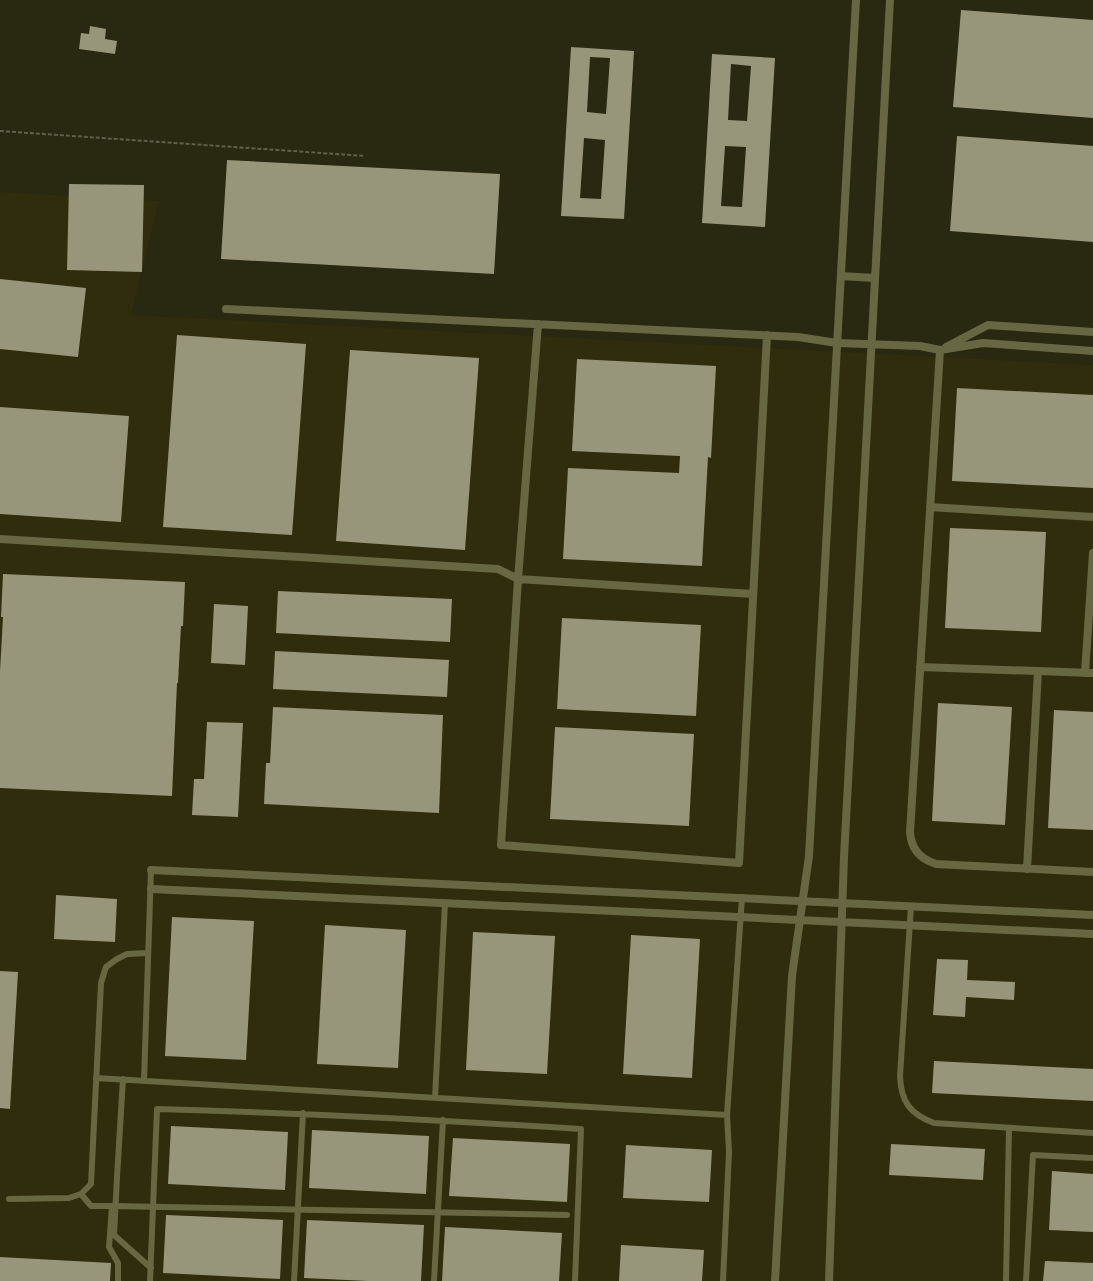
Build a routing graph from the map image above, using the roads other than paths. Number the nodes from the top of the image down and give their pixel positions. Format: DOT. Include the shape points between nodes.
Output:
graph roads {
  1 [pos="856,0"];
  2 [pos="890,0"];
  3 [pos="841,276"];
  4 [pos="875,278"];
  5 [pos="226,309"];
  6 [pos="538,324"];
  7 [pos="1093,332"];
  8 [pos="767,335"];
  9 [pos="837,343"];
  10 [pos="872,344"];
  11 [pos="940,350"];
  12 [pos="1093,351"];
  13 [pos="930,507"];
  14 [pos="1093,517"];
  15 [pos="0,539"];
  16 [pos="1093,553"];
  17 [pos="518,579"];
  18 [pos="753,594"];
  19 [pos="920,667"];
  20 [pos="1038,671"];
  21 [pos="1089,673"];
  22 [pos="1027,869"];
  23 [pos="151,870"];
  24 [pos="1093,872"];
  25 [pos="151,889"];
  26 [pos="742,897"];
  27 [pos="803,900"];
  28 [pos="842,902"];
  29 [pos="445,903"];
  30 [pos="911,906"];
  31 [pos="1093,915"];
  32 [pos="741,916"];
  33 [pos="800,919"];
  34 [pos="842,922"];
  35 [pos="909,925"];
  36 [pos="1093,934"];
  37 [pos="148,953"];
  38 [pos="96,1078"];
  39 [pos="123,1079"];
  40 [pos="144,1081"];
  41 [pos="435,1098"];
  42 [pos="303,1113"];
  43 [pos="727,1114"];
  44 [pos="443,1120"];
  45 [pos="1009,1128"];
  46 [pos="1093,1133"];
  47 [pos="1093,1158"];
  48 [pos="80,1194"];
  49 [pos="9,1199"];
  50 [pos="112,1206"];
  51 [pos="567,1215"];
  52 [pos="151,1268"];
  53 [pos="118,1281"];
  54 [pos="150,1281"];
  55 [pos="294,1281"];
  56 [pos="434,1281"];
  57 [pos="575,1281"];
  58 [pos="723,1281"];
  59 [pos="775,1281"];
  60 [pos="829,1281"];
  61 [pos="1006,1281"];
  62 [pos="1026,1281"];
  1 -- 3 [label="street"];
  2 -- 4 [label="street"];
  3 -- 4 [label="street"];
  3 -- 9 [label="street"];
  4 -- 10 [label="street"];
  5 -- 6 [label="street"];
  6 -- 8 [label="street"];
  6 -- 17 [label="street"];
  7 -- 11 [label="street" via="988,325"];
  8 -- 9 [label="street"];
  8 -- 18 [label="street"];
  9 -- 10 [label="street"];
  9 -- 27 [label="street" via="809,856"];
  10 -- 11 [label="street" via="920,346"];
  10 -- 28 [label="street"];
  11 -- 12 [label="street" via="983,343"];
  11 -- 13 [label="street"];
  13 -- 14 [label="street"];
  13 -- 19 [label="street"];
  15 -- 17 [label="street" via="498,569"];
  16 -- 21 [label="street"];
  17 -- 18 [label="street"];
  17 -- 18 [label="street" via="501,845 738,863"];
  19 -- 20 [label="street"];
  19 -- 22 [label="street" via="910,832 914,848 921,857 936,864"];
  20 -- 21 [label="street"];
  20 -- 22 [label="street"];
  22 -- 24 [label="street"];
  23 -- 25 [label="lane"];
  23 -- 26 [label="street"];
  25 -- 29 [label="street"];
  25 -- 37 [label="lane"];
  26 -- 27 [label="street"];
  26 -- 32 [label="lane"];
  27 -- 28 [label="street"];
  27 -- 33 [label="street"];
  28 -- 30 [label="street"];
  28 -- 34 [label="street"];
  29 -- 32 [label="street"];
  29 -- 41 [label="lane"];
  30 -- 31 [label="street"];
  30 -- 35 [label="lane"];
  32 -- 33 [label="street"];
  32 -- 43 [label="lane"];
  33 -- 34 [label="street"];
  33 -- 59 [label="street" via="792,976"];
  34 -- 35 [label="street"];
  34 -- 60 [label="street"];
  35 -- 36 [label="street"];
  35 -- 45 [label="lane" via="900,1076 900,1089 905,1101 922,1119 934,1123"];
  37 -- 38 [label="lane" via="127,954 106,967 101,983"];
  37 -- 40 [label="lane"];
  38 -- 39 [label="lane"];
  38 -- 48 [label="lane" via="91,1184"];
  39 -- 40 [label="lane"];
  39 -- 52 [label="lane, bridge" via="114,1235"];
  40 -- 41 [label="lane"];
  41 -- 43 [label="lane"];
  42 -- 44 [label="lane, bridge"];
  42 -- 52 [label="lane, bridge" via="157,1109"];
  42 -- 55 [label="lane, bridge"];
  43 -- 58 [label="lane" via="729,1152"];
  44 -- 56 [label="lane, bridge"];
  44 -- 57 [label="lane, bridge" via="581,1129"];
  45 -- 46 [label="lane"];
  45 -- 61 [label="lane"];
  47 -- 62 [label="lane" via="1033,1155"];
  48 -- 49 [label="lane" via="69,1198"];
  48 -- 50 [label="lane" via="91,1206"];
  50 -- 51 [label="lane"];
  50 -- 53 [label="lane" via="109,1247 118,1264"];
  52 -- 54 [label="lane, bridge"];
}
